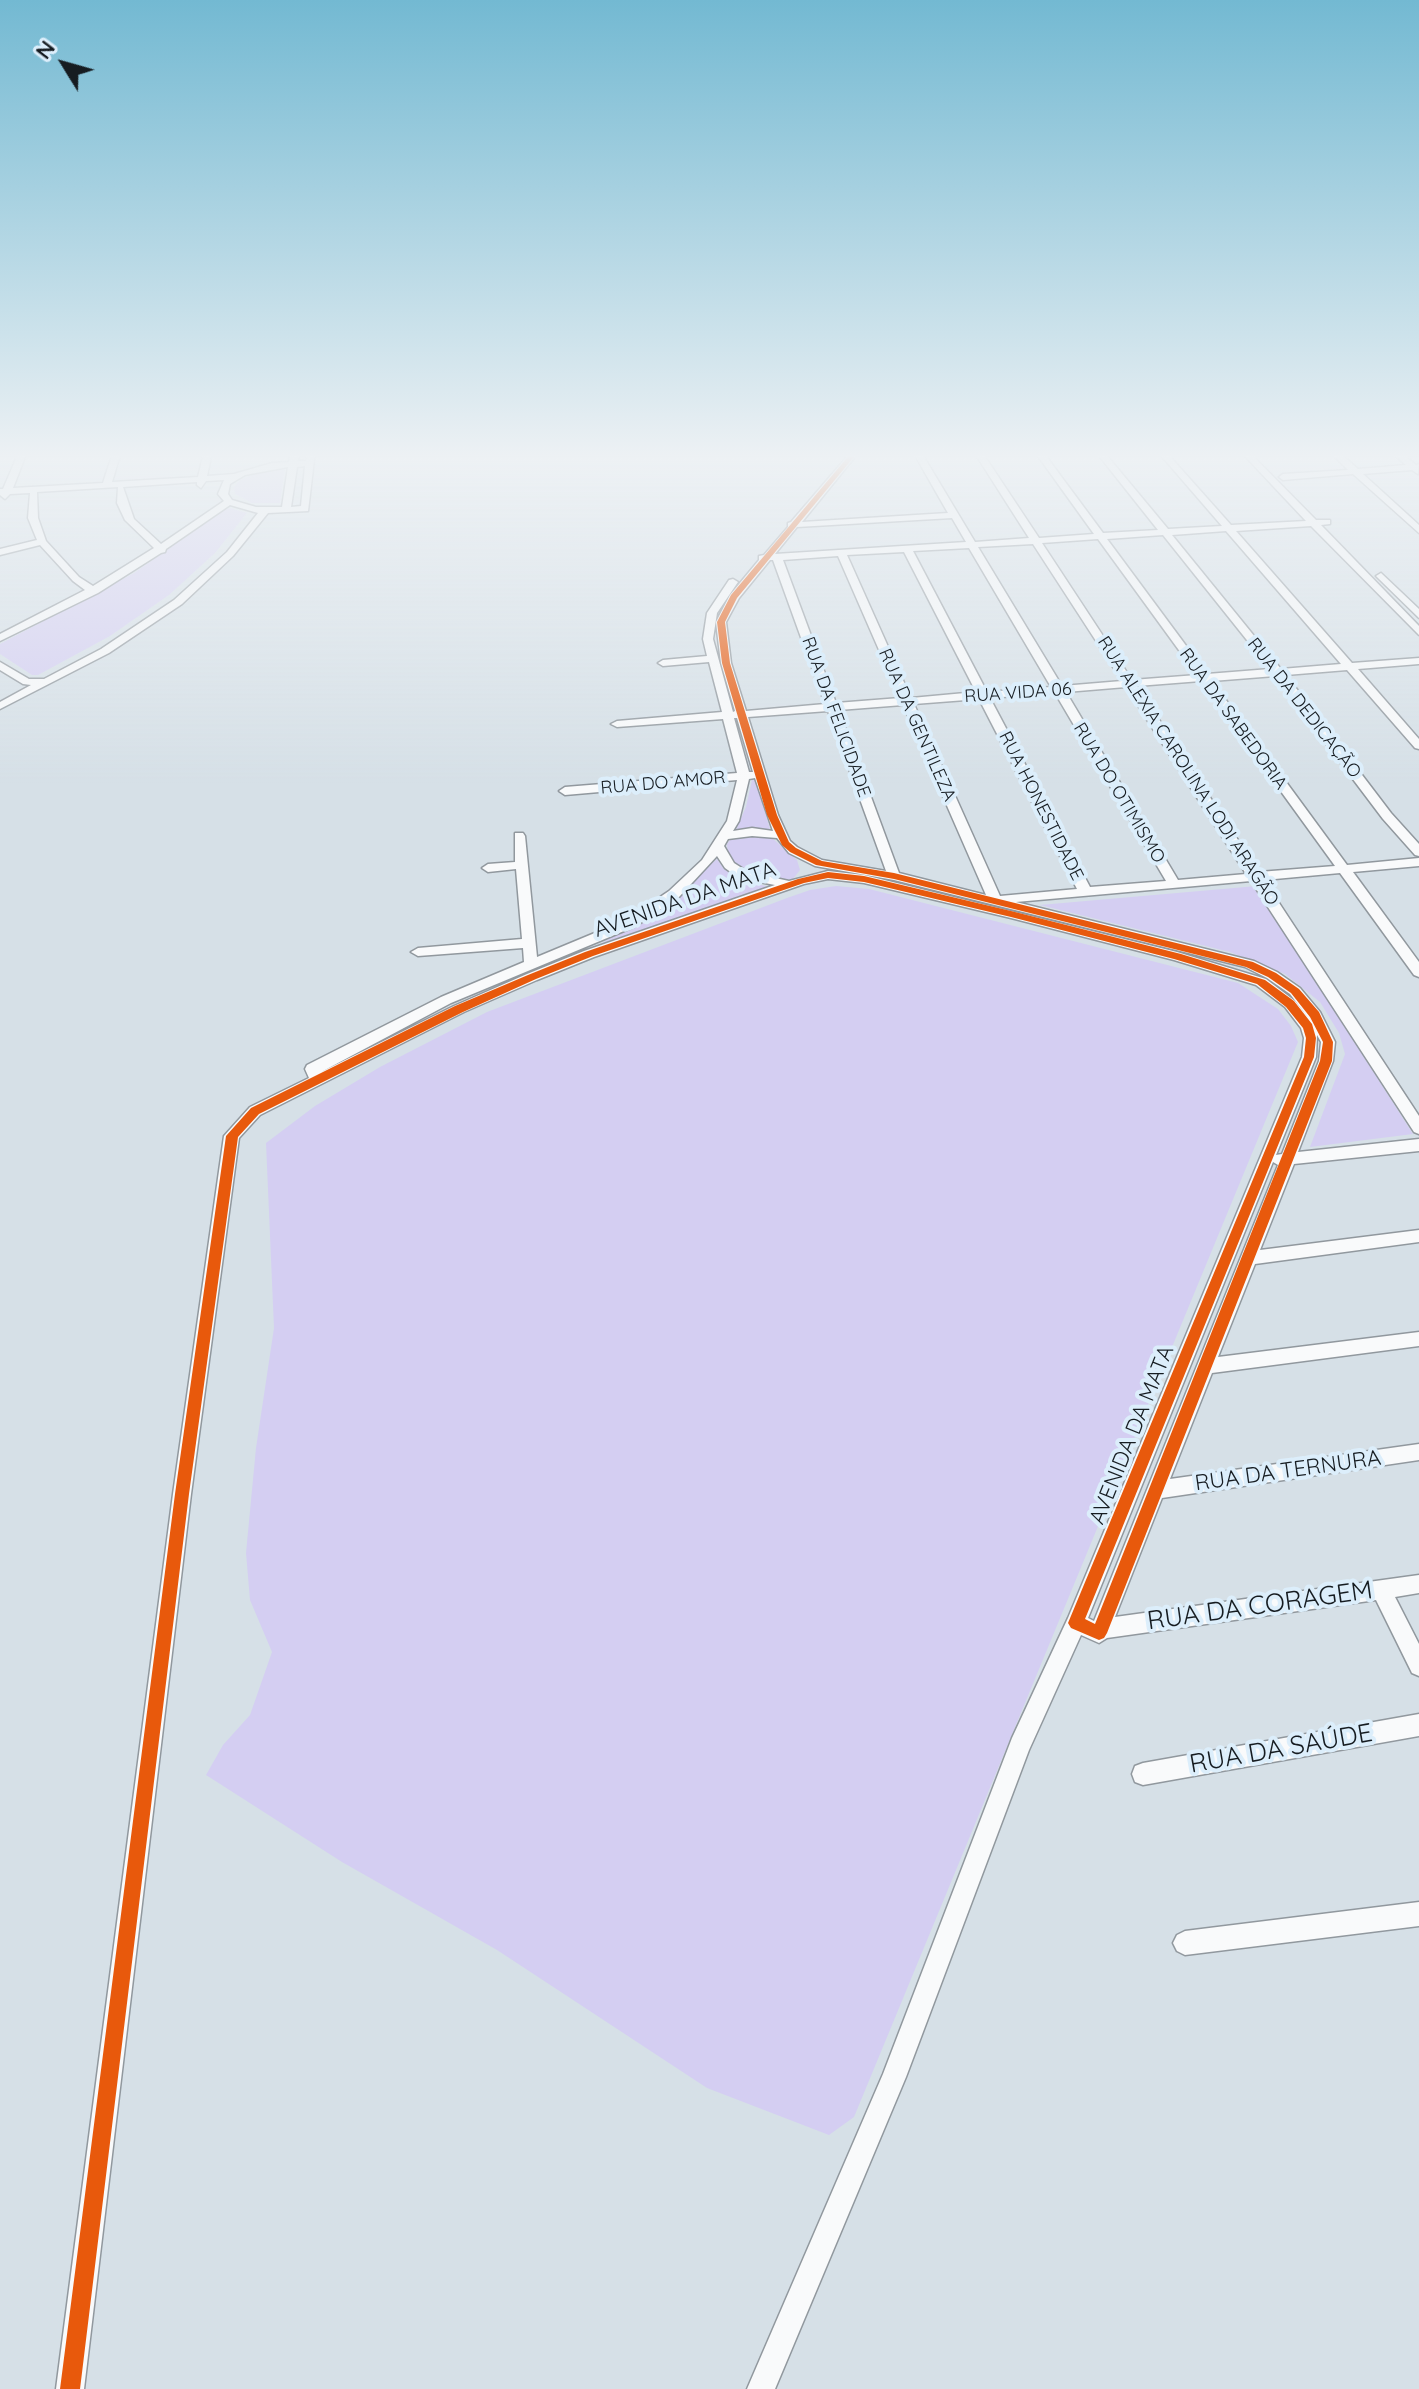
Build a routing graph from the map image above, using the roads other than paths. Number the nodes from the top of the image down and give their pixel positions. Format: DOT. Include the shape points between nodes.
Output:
graph roads {
  1 [pos="61,563"];
  2 [pos="140,563"];
  3 [pos="220,563"];
  4 [pos="749,563"];
  5 [pos="767,563"];
  6 [pos="774,563"];
  7 [pos="846,563"];
  8 [pos="914,563"];
  9 [pos="983,563"];
  10 [pos="1051,563"];
  11 [pos="1119,563"];
  12 [pos="1189,563"];
  13 [pos="1259,563"];
  14 [pos="1353,563"];
  15 [pos="1368,563"];
  16 [pos="94,591"];
  17 [pos="1419,593"];
  18 [pos="1399,594"];
  19 [pos="1385,596"];
  20 [pos="1419,615"];
  21 [pos="1419,632"];
  22 [pos="0,638"];
  23 [pos="712,659"];
  24 [pos="1419,661"];
  25 [pos="663,663"];
  26 [pos="0,665"];
  27 [pos="1349,667"];
  28 [pos="0,673"];
  29 [pos="1279,673"];
  30 [pos="1205,679"];
  31 [pos="48,682"];
  32 [pos="1131,684"];
  33 [pos="1057,691"];
  34 [pos="983,696"];
  35 [pos="16,698"];
  36 [pos="907,702"];
  37 [pos="0,706"];
  38 [pos="834,707"];
  39 [pos="736,715"];
  40 [pos="617,724"];
  41 [pos="1416,742"];
  42 [pos="763,780"];
  43 [pos="744,782"];
  44 [pos="565,791"];
  45 [pos="779,835"];
  46 [pos="519,836"];
  47 [pos="722,842"];
  48 [pos="1419,852"];
  49 [pos="807,858"];
  50 [pos="1419,862"];
  51 [pos="521,865"];
  52 [pos="488,868"];
  53 [pos="1343,871"];
  54 [pos="894,876"];
  55 [pos="1258,878"];
  56 [pos="796,883"];
  57 [pos="1175,885"];
  58 [pos="1086,893"];
  59 [pos="994,898"];
  60 [pos="529,943"];
  61 [pos="418,952"];
  62 [pos="531,964"];
  63 [pos="1419,972"];
  64 [pos="317,1080"];
  65 [pos="1419,1128"];
  66 [pos="1419,1145"];
  67 [pos="1288,1159"];
  68 [pos="1266,1161"];
  69 [pos="1419,1236"];
  70 [pos="1248,1258"];
  71 [pos="1419,1339"];
  72 [pos="1205,1366"];
  73 [pos="1419,1452"];
  74 [pos="1156,1490"];
  75 [pos="1419,1584"];
  76 [pos="1381,1589"];
  77 [pos="1076,1623"];
  78 [pos="1100,1629"];
  79 [pos="1419,1666"];
  80 [pos="1419,1725"];
  81 [pos="1143,1774"];
  82 [pos="1419,1914"];
  83 [pos="1185,1943"];
  84 [pos="70,2389"];
  85 [pos="761,2389"];
  1 -- 16 [label="street"];
  2 -- 16 [label="street"];
  3 -- 31 [label="street" via="131,635"];
  4 -- 23 [label="street" via="712,613"];
  5 -- 39 [label="street" via="734,597 721,622"];
  6 -- 38 [label="street, RUA DA FELICIDADE"];
  7 -- 36 [label="street, RUA DA GENTILEZA"];
  8 -- 34 [label="street, RUA HONESTIDADE"];
  9 -- 33 [label="street, RUA DO OTIMISMO"];
  10 -- 32 [label="street, RUA ALEXIA CAROLINA LODI ARAGÃO"];
  11 -- 30 [label="street, RUA DA SABEDORIA"];
  12 -- 29 [label="street, RUA DA DEDICAÇÃO"];
  13 -- 27 [label="street"];
  14 -- 19 [label="street"];
  15 -- 18 [label="street"];
  16 -- 22 [label="street"];
  17 -- 18 [label="street"];
  18 -- 19 [label="street"];
  18 -- 20 [label="street"];
  19 -- 21 [label="street"];
  23 -- 25 [label="street"];
  23 -- 39 [label="street"];
  24 -- 27 [label="street, RUA VIDA 06"];
  26 -- 31 [label="street" via="27,682"];
  27 -- 29 [label="street, RUA VIDA 06"];
  27 -- 41 [label="street"];
  28 -- 35 [label="street" via="20,689"];
  29 -- 30 [label="street, RUA VIDA 06"];
  29 -- 48 [label="street, RUA DA DEDICAÇÃO"];
  30 -- 32 [label="street, RUA VIDA 06"];
  30 -- 53 [label="street, RUA DA SABEDORIA"];
  31 -- 35 [label="street"];
  32 -- 33 [label="street, RUA VIDA 06"];
  32 -- 55 [label="street, RUA ALEXIA CAROLINA LODI ARAGÃO"];
  33 -- 34 [label="street, RUA VIDA 06"];
  33 -- 57 [label="street, RUA DO OTIMISMO"];
  34 -- 36 [label="street, RUA VIDA 06"];
  34 -- 58 [label="street, RUA HONESTIDADE"];
  35 -- 37 [label="street"];
  36 -- 38 [label="street, RUA VIDA 06"];
  36 -- 59 [label="street, RUA DA GENTILEZA"];
  38 -- 39 [label="street, RUA VIDA 06"];
  38 -- 54 [label="street, RUA DA FELICIDADE"];
  39 -- 40 [label="street, RUA VIDA 06"];
  39 -- 42 [label="street, AVENIDA DA MATA"];
  39 -- 43 [label="street"];
  42 -- 43 [label="street, RUA DO AMOR"];
  42 -- 45 [label="street, AVENIDA DA MATA"];
  43 -- 44 [label="street, RUA DO AMOR"];
  43 -- 47 [label="street, AVENIDA DA MATA"];
  45 -- 47 [label="street" via="762,831"];
  45 -- 49 [label="street, AVENIDA DA MATA"];
  46 -- 51 [label="street"];
  47 -- 56 [label="street" via="729,865 744,875"];
  47 -- 62 [label="street, AVENIDA DA MATA" via="674,894 631,923"];
  49 -- 54 [label="street, AVENIDA DA MATA"];
  49 -- 56 [label="street" via="807,874"];
  50 -- 53 [label="street"];
  51 -- 52 [label="street"];
  51 -- 60 [label="street"];
  53 -- 55 [label="street"];
  53 -- 63 [label="street, RUA DA SABEDORIA"];
  54 -- 59 [label="street, AVENIDA DA MATA"];
  55 -- 57 [label="street"];
  55 -- 65 [label="street, RUA ALEXIA CAROLINA LODI ARAGÃO"];
  56 -- 64 [label="street, AVENIDA DA MATA" via="532,977"];
  56 -- 68 [label="street, AVENIDA DA MATA" via="835,875 882,883 1261,982 1290,1004 1311,1038 1309,1057"];
  57 -- 58 [label="street"];
  58 -- 59 [label="street"];
  59 -- 67 [label="street, AVENIDA DA MATA" via="1249,964 1295,991 1322,1026 1329,1052"];
  60 -- 61 [label="street"];
  60 -- 62 [label="street"];
  62 -- 64 [label="street, AVENIDA DA MATA" via="446,1000 312,1069"];
  64 -- 84 [label="street" via="255,1111 232,1136"];
  66 -- 67 [label="street"];
  67 -- 68 [label="street"];
  67 -- 70 [label="street, AVENIDA DA MATA"];
  68 -- 77 [label="street, AVENIDA DA MATA"];
  69 -- 70 [label="street"];
  70 -- 72 [label="street, AVENIDA DA MATA"];
  71 -- 72 [label="street"];
  72 -- 74 [label="street, AVENIDA DA MATA"];
  73 -- 74 [label="street, RUA DA TERNURA"];
  74 -- 78 [label="street, AVENIDA DA MATA"];
  75 -- 76 [label="street, RUA DA CORAGEM"];
  76 -- 78 [label="street, RUA DA CORAGEM"];
  76 -- 79 [label="street"];
  77 -- 78 [label="street" via="1099,1633"];
  77 -- 85 [label="street, AVENIDA DA MATA" via="1020,1746 894,2077"];
  80 -- 81 [label="street, RUA DA SAÚDE"];
  82 -- 83 [label="street"];
}
